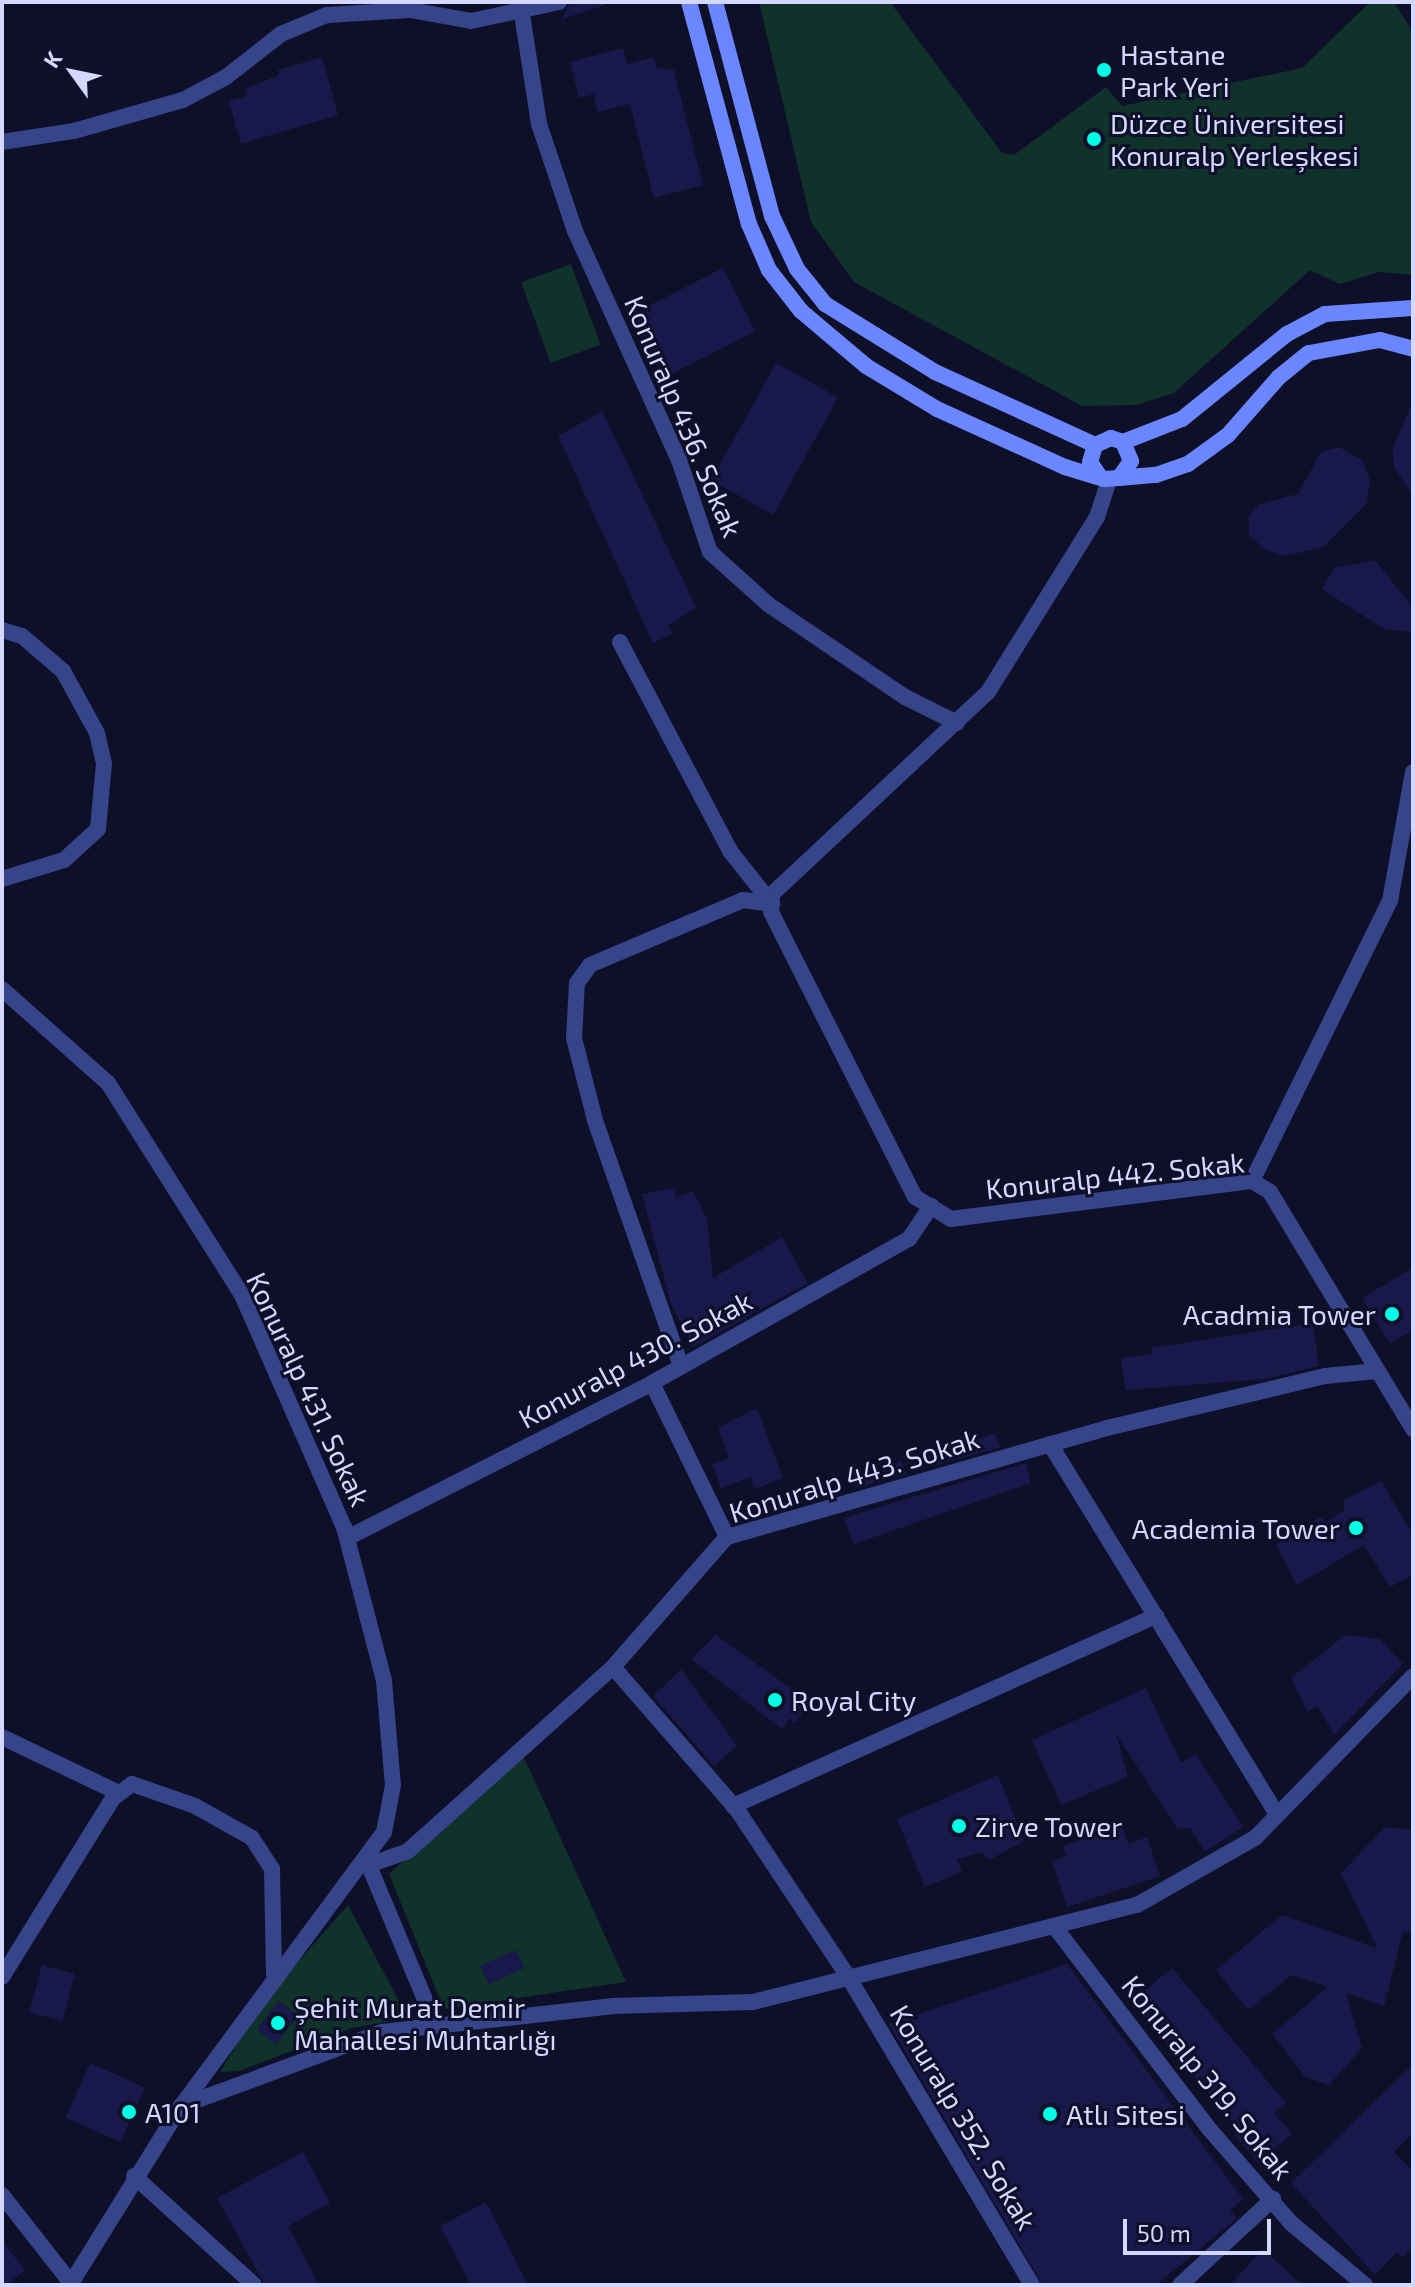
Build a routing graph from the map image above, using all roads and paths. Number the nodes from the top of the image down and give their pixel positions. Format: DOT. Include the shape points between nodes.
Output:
graph roads {
  1 [pos="559,2"];
  2 [pos="689,2"];
  3 [pos="715,2"];
  4 [pos="522,14"];
  5 [pos="2,142"];
  6 [pos="1413,308"];
  7 [pos="1413,349"];
  8 [pos="1123,442"];
  9 [pos="1095,445"];
  10 [pos="1109,479"];
  11 [pos="2,630"];
  12 [pos="620,642"];
  13 [pos="957,723"];
  14 [pos="1413,772"];
  15 [pos="2,879"];
  16 [pos="772,904"];
  17 [pos="2,989"];
  18 [pos="1252,1181"];
  19 [pos="931,1206"];
  20 [pos="681,1366"];
  21 [pos="1377,1371"];
  22 [pos="652,1383"];
  23 [pos="1413,1429"];
  24 [pos="1050,1444"];
  25 [pos="727,1537"];
  26 [pos="347,1538"];
  27 [pos="1156,1616"];
  28 [pos="613,1667"];
  29 [pos="1413,1676"];
  30 [pos="2,1737"];
  31 [pos="119,1793"];
  32 [pos="733,1806"];
  33 [pos="1277,1815"];
  34 [pos="368,1863"];
  35 [pos="1054,1926"];
  36 [pos="274,1974"];
  37 [pos="2,1977"];
  38 [pos="849,1978"];
  39 [pos="436,2026"];
  40 [pos="181,2106"];
  41 [pos="134,2176"];
  42 [pos="2,2195"];
  43 [pos="1273,2199"];
  44 [pos="70,2284"];
  45 [pos="254,2285"];
  46 [pos="1032,2285"];
  47 [pos="1180,2285"];
  48 [pos="1365,2285"];
  1 -- 4 [label="street"];
  2 -- 10 [label="main road" via="749,224 769,270 801,311 866,366 937,409"];
  3 -- 9 [label="main road" via="772,216 797,269 825,304 935,372"];
  4 -- 5 [label="street" via="471,21 410,10 327,15 281,34 226,77 183,100 74,131"];
  4 -- 13 [label="street, Konuralp 436. Sokak" via="539,124 575,231 679,460 710,552 769,605 905,697"];
  6 -- 8 [label="main road" via="1325,314 1287,334 1182,419"];
  7 -- 10 [label="main road" via="1380,340 1309,353 1279,377 1228,435 1188,464 1156,475"];
  8 -- 9 [label="main road" via="1111,438"];
  8 -- 10 [label="main road" via="1131,461"];
  9 -- 10 [label="main road" via="1090,462"];
  10 -- 13 [label="street" via="1097,517 988,692"];
  11 -- 15 [label="street" via="22,636 63,671 97,733 104,763 98,829 64,860"];
  12 -- 16 [label="street" via="730,851"];
  13 -- 16 [label="street" via="772,894"];
  14 -- 18 [label="street" via="1390,901"];
  16 -- 19 [label="street" via="915,1197"];
  16 -- 20 [label="street" via="743,900 590,965 577,983 574,1038 595,1120"];
  17 -- 26 [label="street, Konuralp 431. Sokak" via="108,1083 212,1247 284,1383"];
  18 -- 19 [label="street, Konuralp 442. Sokak" via="951,1219"];
  18 -- 21 [label="street, Konuralp 442. Sokak" via="1270,1192"];
  19 -- 20 [label="street, Konuralp 430. Sokak" via="909,1239"];
  20 -- 22 [label="street, Konuralp 430. Sokak"];
  21 -- 23 [label="street, Konuralp 442. Sokak"];
  21 -- 24 [label="street, Konuralp 443. Sokak" via="1325,1376"];
  22 -- 25 [label="street"];
  22 -- 26 [label="street, Konuralp 430. Sokak"];
  24 -- 25 [label="street, Konuralp 443. Sokak"];
  24 -- 27 [label="street"];
  25 -- 28 [label="street, Konuralp 443. Sokak"];
  26 -- 34 [label="street, Konuralp 431. Sokak" via="384,1681 393,1785 384,1832"];
  27 -- 32 [label="street"];
  27 -- 33 [label="street"];
  28 -- 32 [label="street, Konuralp 352. Sokak"];
  28 -- 34 [label="street, Konuralp 443. Sokak" via="408,1851"];
  29 -- 33 [label="street"];
  30 -- 31 [label="street" via="110,1784"];
  31 -- 36 [label="street" via="132,1784 195,1806 252,1838 272,1869"];
  31 -- 37 [label="street"];
  32 -- 38 [label="street, Konuralp 352. Sokak"];
  33 -- 35 [label="street" via="1255,1838 1137,1905"];
  34 -- 36 [label="street, Konuralp 431. Sokak"];
  34 -- 39 [label="street"];
  35 -- 38 [label="street"];
  35 -- 43 [label="street, Konuralp 319. Sokak" via="1211,2131"];
  36 -- 40 [label="street, Konuralp 431. Sokak"];
  38 -- 39 [label="street" via="753,2002 612,2006"];
  38 -- 46 [label="street, Konuralp 352. Sokak"];
  39 -- 40 [label="street" via="382,2032"];
  40 -- 41 [label="street, Konuralp 431. Sokak"];
  41 -- 44 [label="street, Konuralp 431. Sokak"];
  41 -- 45 [label="street"];
  42 -- 44 [label="street"];
  43 -- 47 [label="street"];
  43 -- 48 [label="street, Konuralp 319. Sokak"];
}
